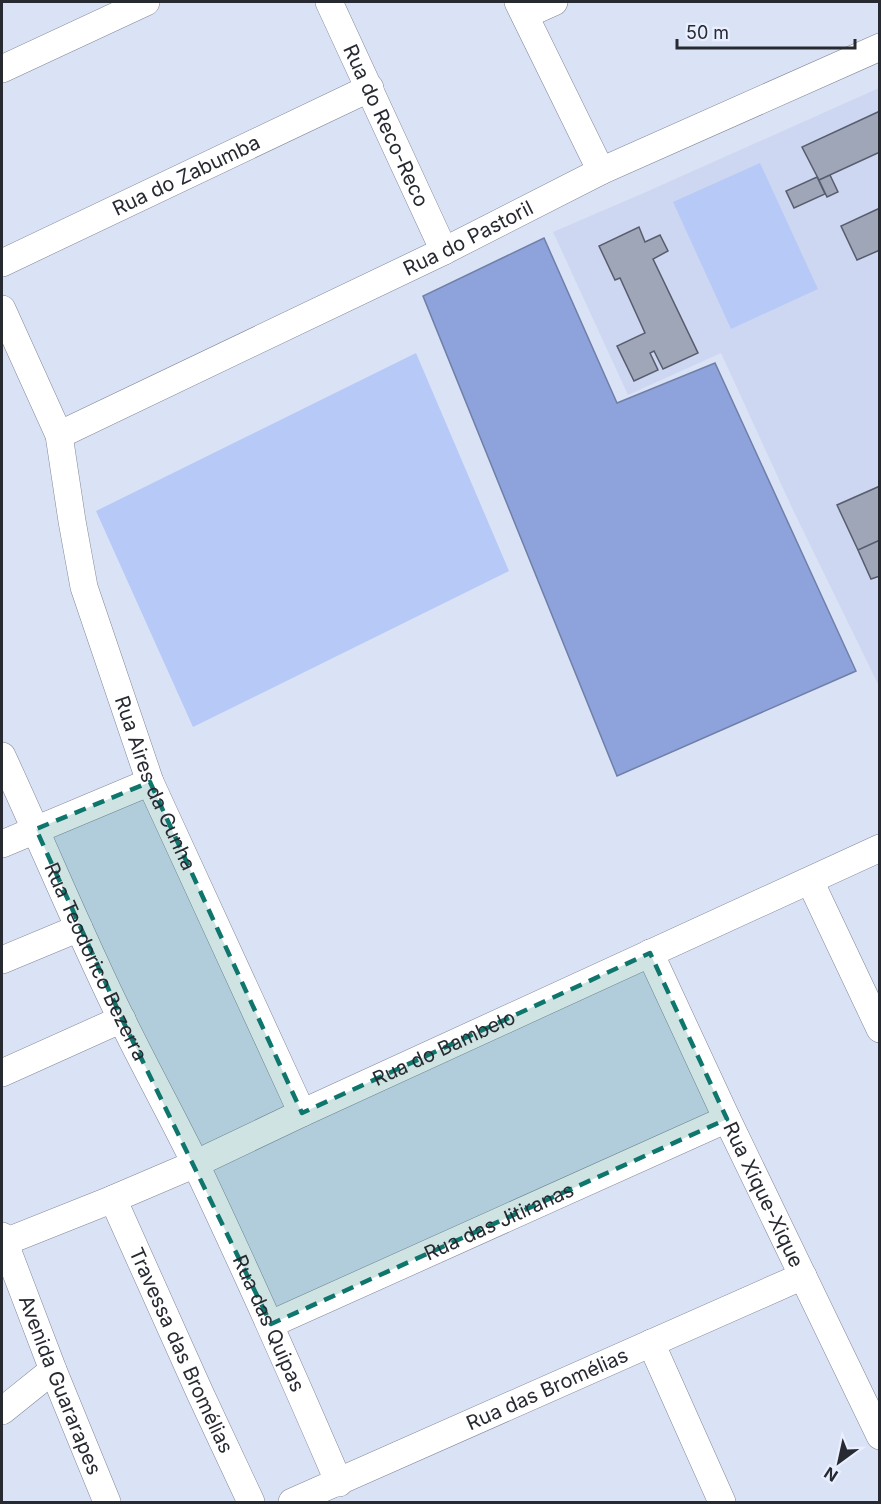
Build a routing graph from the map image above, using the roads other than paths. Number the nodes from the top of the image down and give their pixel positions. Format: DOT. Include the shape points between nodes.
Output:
graph roads {
  1 [pos="146,2"];
  2 [pos="329,2"];
  3 [pos="554,2"];
  4 [pos="521,8"];
  5 [pos="879,47"];
  6 [pos="2,69"];
  7 [pos="370,88"];
  8 [pos="601,171"];
  9 [pos="444,250"];
  10 [pos="2,263"];
  11 [pos="2,309"];
  12 [pos="59,435"];
  13 [pos="2,756"];
  14 [pos="150,782"];
  15 [pos="36,829"];
  16 [pos="2,844"];
  17 [pos="879,848"];
  18 [pos="810,881"];
  19 [pos="79,928"];
  20 [pos="650,953"];
  21 [pos="2,960"];
  22 [pos="122,1019"];
  23 [pos="879,1029"];
  24 [pos="2,1072"];
  25 [pos="302,1113"];
  26 [pos="728,1119"];
  27 [pos="195,1164"];
  28 [pos="113,1199"];
  29 [pos="3,1239"];
  30 [pos="803,1276"];
  31 [pos="271,1324"];
  32 [pos="651,1343"];
  33 [pos="53,1370"];
  34 [pos="2,1411"];
  35 [pos="879,1436"];
  36 [pos="339,1483"];
  37 [pos="102,1500"];
  38 [pos="717,1501"];
  39 [pos="251,1503"];
  40 [pos="292,1503"];
  1 -- 6 [label="street"];
  2 -- 7 [label="street, Rua do Reco-Reco"];
  3 -- 4 [label="street"];
  4 -- 8 [label="street"];
  5 -- 8 [label="street, Rua do Pastoril"];
  7 -- 9 [label="street, Rua do Reco-Reco"];
  7 -- 10 [label="street, Rua do Zabumba"];
  8 -- 9 [label="street, Rua do Pastoril"];
  9 -- 12 [label="street, Rua do Pastoril"];
  11 -- 12 [label="street, Rua Aires da Cunha"];
  12 -- 14 [label="street, Rua Aires da Cunha" via="84,587"];
  13 -- 15 [label="street, Rua Teodorico Bezerra"];
  14 -- 15 [label="street"];
  14 -- 25 [label="street, Rua Aires da Cunha"];
  15 -- 16 [label="street"];
  15 -- 19 [label="street, Rua Teodorico Bezerra"];
  17 -- 18 [label="street, Rua do Bambelo"];
  18 -- 20 [label="street, Rua do Bambelo"];
  18 -- 23 [label="street"];
  19 -- 21 [label="street"];
  19 -- 22 [label="street, Rua Teodorico Bezerra"];
  20 -- 25 [label="street, Rua do Bambelo"];
  20 -- 26 [label="street, Rua Xique-Xique"];
  22 -- 24 [label="street"];
  22 -- 27 [label="street, Rua Teodorico Bezerra"];
  25 -- 27 [label="street, Rua do Bambelo"];
  26 -- 30 [label="street, Rua Xique-Xique"];
  26 -- 31 [label="street, Rua das Jitiranas"];
  27 -- 28 [label="street, Rua do Bambelo"];
  27 -- 31 [label="street, Rua das Quipas"];
  28 -- 29 [label="street, Rua do Bambelo"];
  28 -- 39 [label="street, Travessa das Bromélias"];
  29 -- 33 [label="street, Avenida Guararapes"];
  30 -- 32 [label="street, Rua das Bromélias"];
  30 -- 35 [label="street, Rua Xique-Xique"];
  31 -- 36 [label="street, Rua das Quipas"];
  32 -- 36 [label="street, Rua das Bromélias"];
  32 -- 38 [label="street"];
  33 -- 34 [label="street"];
  33 -- 37 [label="street, Avenida Guararapes"];
  36 -- 40 [label="street, Rua das Bromélias"];
}
